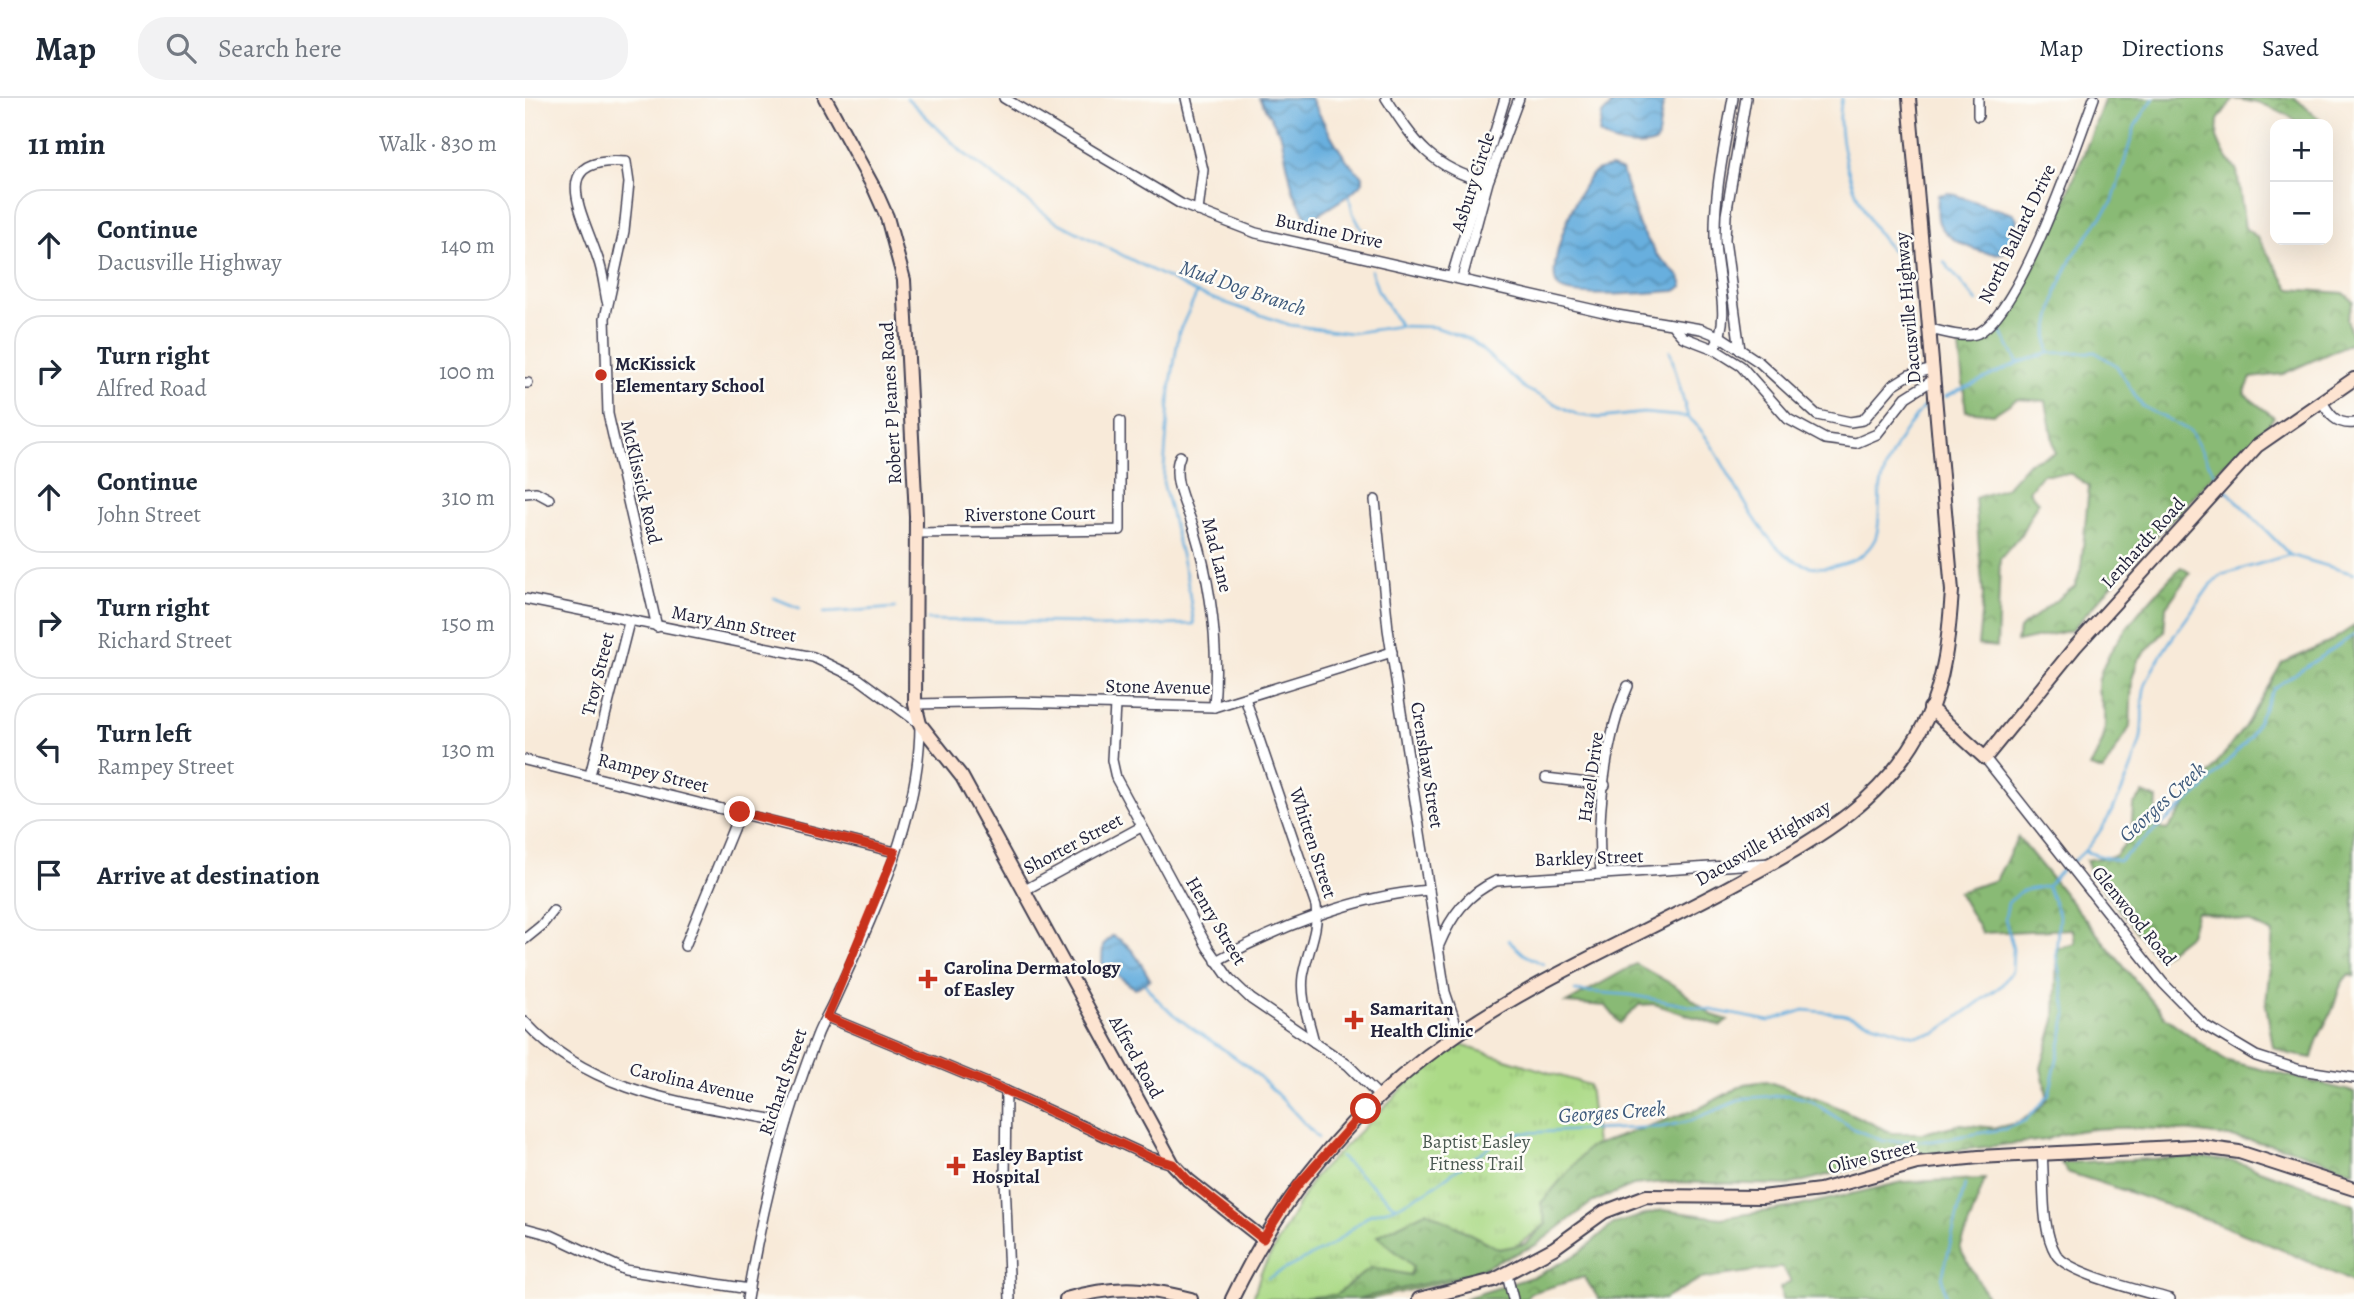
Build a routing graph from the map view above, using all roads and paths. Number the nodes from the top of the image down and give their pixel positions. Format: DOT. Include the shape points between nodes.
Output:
graph roads {
  1 [pos="825,98"];
  2 [pos="1004,98"];
  3 [pos="1186,98"];
  4 [pos="1386,98"];
  5 [pos="1506,98"];
  6 [pos="1519,98"];
  7 [pos="1909,98"];
  8 [pos="1978,98"];
  9 [pos="2094,98"];
  10 [pos="1733,100"];
  11 [pos="1745,102"];
  12 [pos="1978,116"];
  13 [pos="1484,181"];
  14 [pos="1717,191"];
  15 [pos="1730,194"];
  16 [pos="1198,211"];
  17 [pos="1715,239"];
  18 [pos="1725,240"];
  19 [pos="1457,277"];
  20 [pos="607,301"];
  21 [pos="1674,327"];
  22 [pos="1930,329"];
  23 [pos="1721,337"];
  24 [pos="1714,349"];
  25 [pos="1740,350"];
  26 [pos="1933,374"];
  27 [pos="2354,379"];
  28 [pos="2321,400"];
  29 [pos="1120,421"];
  30 [pos="2354,424"];
  31 [pos="1180,456"];
  32 [pos="525,493"];
  33 [pos="549,499"];
  34 [pos="1375,500"];
  35 [pos="915,533"];
  36 [pos="525,599"];
  37 [pos="629,622"];
  38 [pos="657,627"];
  39 [pos="1392,652"];
  40 [pos="1628,686"];
  41 [pos="1245,698"];
  42 [pos="915,704"];
  43 [pos="1115,705"];
  44 [pos="1214,707"];
  45 [pos="1930,708"];
  46 [pos="919,724"];
  47 [pos="1985,758"];
  48 [pos="525,760"];
  49 [pos="590,775"];
  50 [pos="1546,778"];
  51 [pos="1605,785"];
  52 [pos="740,812"];
  53 [pos="1141,827"];
  54 [pos="895,852"];
  55 [pos="1773,863"];
  56 [pos="1601,874"];
  57 [pos="1429,890"];
  58 [pos="1023,891"];
  59 [pos="553,911"];
  60 [pos="1318,918"];
  61 [pos="525,939"];
  62 [pos="685,946"];
  63 [pos="1439,946"];
  64 [pos="1216,961"];
  65 [pos="827,1017"];
  66 [pos="525,1022"];
  67 [pos="1459,1033"];
  68 [pos="1314,1042"];
  69 [pos="2354,1078"];
  70 [pos="1006,1091"];
  71 [pos="1379,1096"];
  72 [pos="787,1122"];
  73 [pos="2042,1153"];
  74 [pos="1173,1164"];
  75 [pos="2354,1189"];
  76 [pos="525,1228"];
  77 [pos="1263,1239"];
  78 [pos="1507,1275"];
  79 [pos="748,1294"];
  80 [pos="1010,1299"];
  81 [pos="1066,1299"];
  82 [pos="1191,1299"];
  83 [pos="1232,1299"];
  84 [pos="1419,1299"];
  85 [pos="1513,1299"];
  86 [pos="2170,1299"];
  1 -- 35 [label="street, Robert P Jeanes Road" via="879,199 904,280"];
  2 -- 16 [label="street, Burdine Drive" via="1138,181"];
  3 -- 16 [label="street" via="1203,170"];
  4 -- 13 [label="street" via="1434,161"];
  5 -- 13 [label="street, Asbury Circle"];
  6 -- 13 [label="street, Asbury Circle"];
  7 -- 22 [label="street, Dacusville Highway"];
  8 -- 12 [label="street"];
  9 -- 22 [label="street, North Ballard Drive" via="2043,228 2003,309 1976,334"];
  10 -- 11 [label="street"];
  10 -- 14 [label="street"];
  11 -- 15 [label="street"];
  13 -- 19 [label="street, Asbury Circle"];
  14 -- 15 [label="street"];
  14 -- 17 [label="street"];
  15 -- 18 [label="street"];
  16 -- 19 [label="street, Burdine Drive" via="1256,233"];
  17 -- 18 [label="street"];
  17 -- 23 [label="street" via="1724,325"];
  18 -- 25 [label="street"];
  19 -- 21 [label="street, Burdine Drive"];
  20 -- 20 [label="street, McKlissick Road" via="624,231 629,183 626,162 605,159 593,162 575,185"];
  20 -- 38 [label="street, McKlissick Road" via="607,414"];
  21 -- 23 [label="street, Burdine Drive" via="1686,325"];
  21 -- 24 [label="street, Burdine Drive" via="1683,337"];
  22 -- 26 [label="street, Dacusville Highway"];
  23 -- 24 [label="street"];
  23 -- 25 [label="street, Burdine Drive"];
  24 -- 26 [label="street, Burdine Drive" via="1741,366 1789,419 1825,439 1856,443 1877,434 1906,397"];
  25 -- 26 [label="street, Burdine Drive" via="1817,415 1850,422 1863,420 1892,385 1909,374"];
  26 -- 45 [label="street, Dacusville Highway" via="1952,591 1948,642"];
  27 -- 28 [label="street, Lenhardt Road"];
  28 -- 30 [label="street" via="2338,421"];
  28 -- 47 [label="street, Lenhardt Road" via="2257,446 2230,474 2075,647"];
  29 -- 35 [label="street, Riverstone Court" via="1120,530"];
  31 -- 44 [label="street, Mad Lane" via="1177,475 1210,585 1217,668"];
  32 -- 33 [label="street" via="536,492"];
  34 -- 39 [label="street, Crenshaw Street"];
  35 -- 42 [label="street, Robert P Jeanes Road"];
  36 -- 37 [label="street, Mary Ann Street"];
  37 -- 38 [label="street, Mary Ann Street"];
  37 -- 49 [label="street, Troy Street"];
  38 -- 46 [label="street, Mary Ann Street" via="813,657 859,679"];
  39 -- 41 [label="street, Stone Avenue"];
  39 -- 57 [label="street, Crenshaw Street"];
  40 -- 51 [label="street, Hazel Drive"];
  41 -- 44 [label="street, Stone Avenue"];
  41 -- 60 [label="street, Whitten Street"];
  42 -- 43 [label="street, Stone Avenue"];
  42 -- 46 [label="street, Robert P Jeanes Road"];
  43 -- 44 [label="street, Stone Avenue"];
  43 -- 53 [label="street, Henry Street" via="1114,768"];
  45 -- 47 [label="street, Glenwood Road"];
  45 -- 55 [label="street, Dacusville Highway" via="1913,741 1868,799"];
  46 -- 54 [label="street, Richard Street" via="916,767"];
  46 -- 58 [label="street, Alfred Road" via="962,777"];
  47 -- 69 [label="street, Glenwood Road" via="2163,983 2204,1025 2256,1055 2300,1070"];
  48 -- 49 [label="street, Rampey Street"];
  49 -- 52 [label="street, Rampey Street"];
  50 -- 51 [label="street"];
  51 -- 56 [label="street, Hazel Drive"];
  52 -- 54 [label="street, Rampey Street"];
  52 -- 62 [label="street"];
  53 -- 58 [label="street, Shorter Street"];
  53 -- 64 [label="street, Henry Street"];
  54 -- 65 [label="street, Richard Street"];
  55 -- 56 [label="street, Barkley Street"];
  55 -- 67 [label="street, Dacusville Highway"];
  56 -- 63 [label="street, Barkley Street" via="1496,881 1479,888 1462,904"];
  57 -- 60 [label="street" via="1386,895"];
  57 -- 63 [label="street, Crenshaw Street"];
  58 -- 74 [label="street, Alfred Road"];
  59 -- 61 [label="street"];
  60 -- 64 [label="street"];
  60 -- 68 [label="street, Whitten Street" via="1303,979 1303,1000"];
  63 -- 67 [label="street, Crenshaw Street" via="1445,992"];
  64 -- 68 [label="street, Henry Street" via="1251,999"];
  65 -- 70 [label="street"];
  65 -- 72 [label="street, Richard Street"];
  66 -- 72 [label="street, Carolina Avenue" via="572,1063 626,1087"];
  67 -- 71 [label="street, Dacusville Highway"];
  68 -- 71 [label="street, Henry Street" via="1348,1065"];
  70 -- 74 [label="street"];
  70 -- 80 [label="street"];
  71 -- 77 [label="street, Dacusville Highway" via="1297,1186"];
  72 -- 79 [label="street, Richard Street"];
  73 -- 75 [label="street, Olive Street" via="2158,1146 2220,1149"];
  73 -- 78 [label="street, Olive Street" via="1917,1163 1820,1190 1762,1197 1646,1196 1604,1212"];
  73 -- 86 [label="street" via="2050,1241 2056,1255 2082,1271"];
  74 -- 77 [label="street, Alfred Road"];
  76 -- 79 [label="street" via="625,1269"];
  77 -- 83 [label="street, Dacusville Highway"];
  78 -- 84 [label="street, Olive Street"];
  78 -- 85 [label="street"];
  81 -- 82 [label="street" via="1121,1287"];
}
